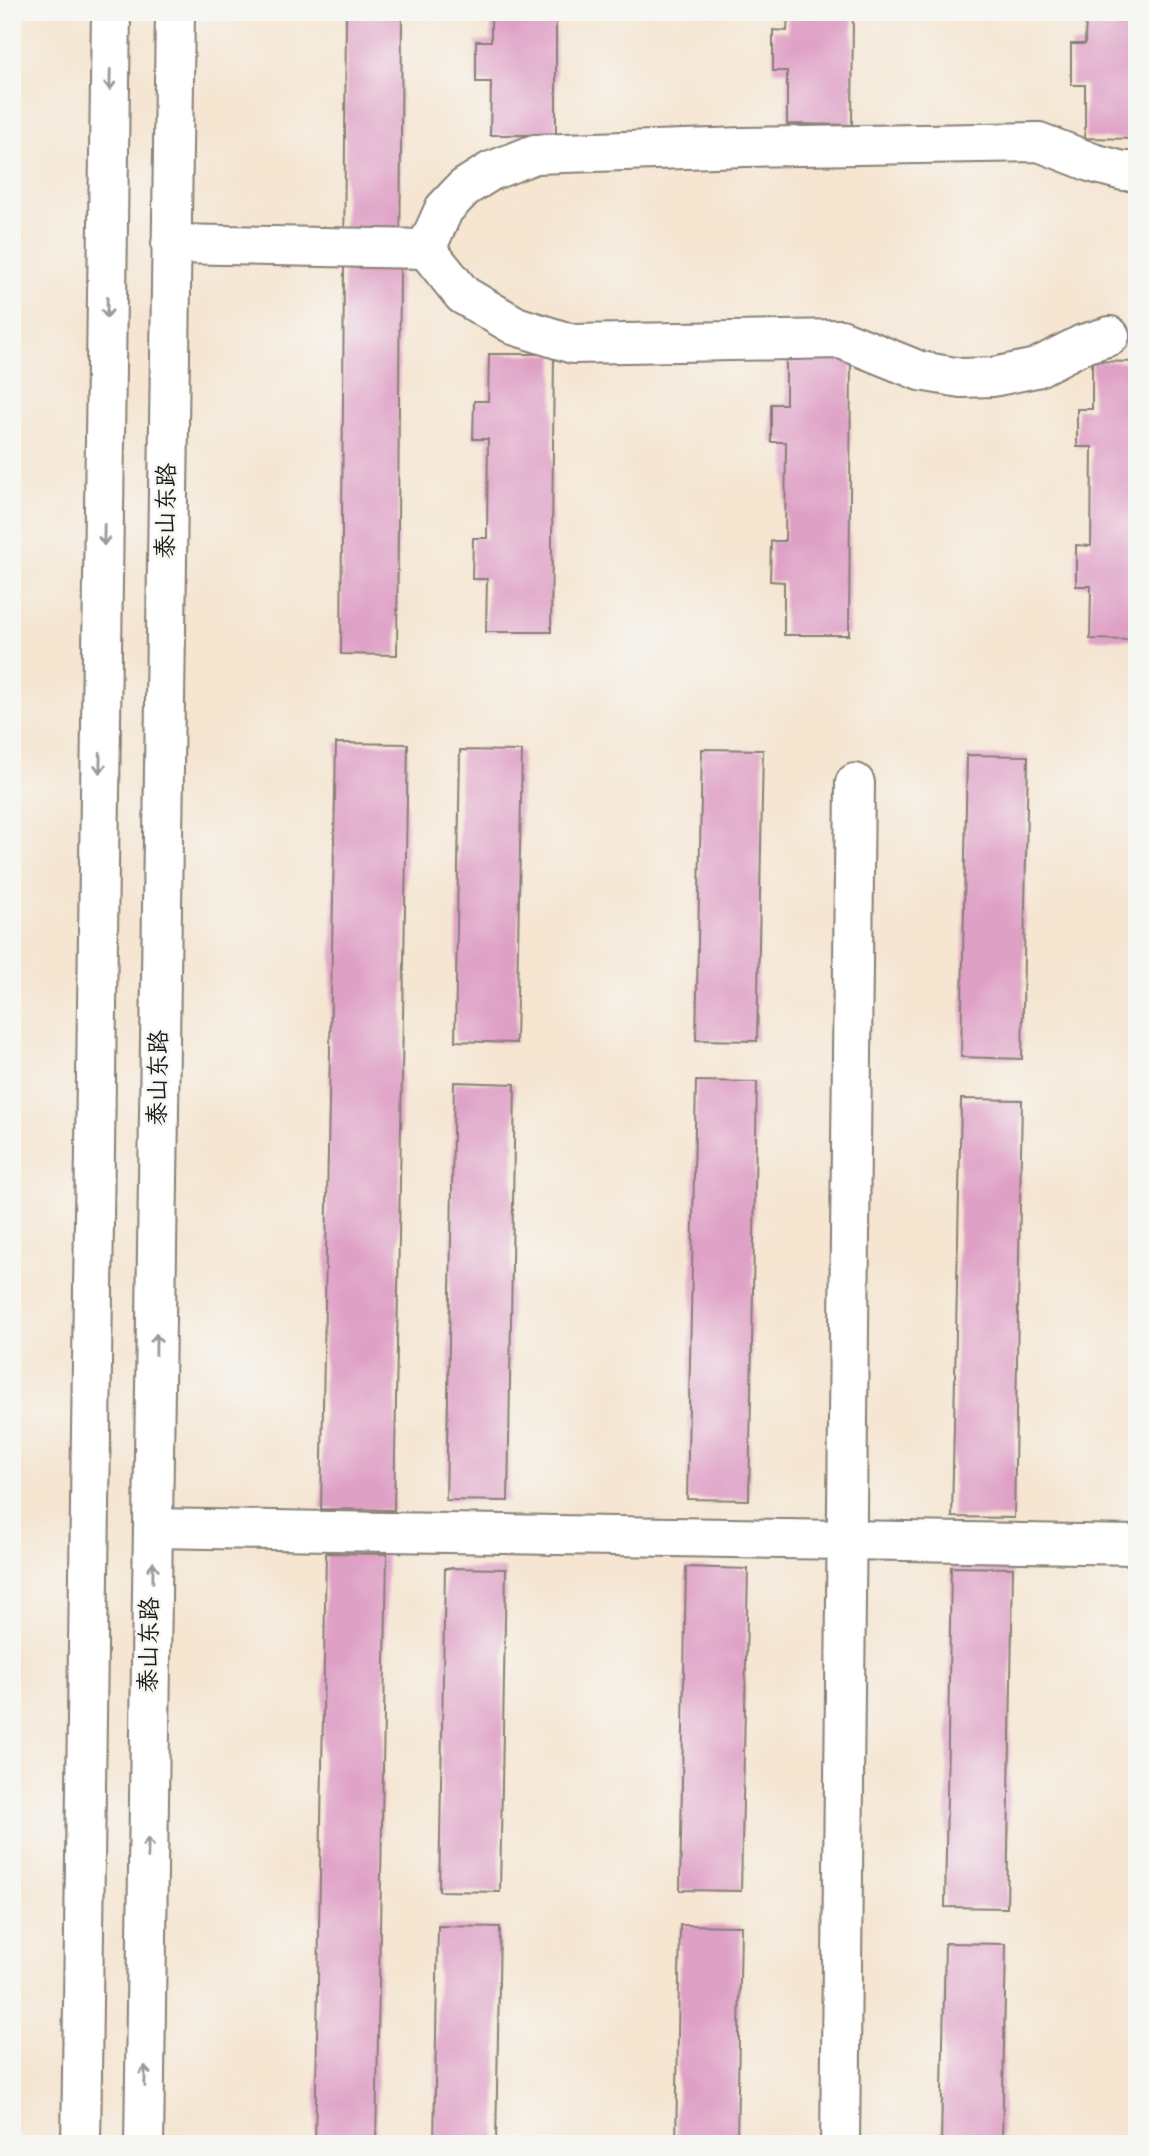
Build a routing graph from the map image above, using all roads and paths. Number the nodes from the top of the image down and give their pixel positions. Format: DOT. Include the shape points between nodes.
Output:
graph roads {
  1 [pos="111,12"];
  2 [pos="175,12"];
  3 [pos="1137,171"];
  4 [pos="172,244"];
  5 [pos="426,250"];
  6 [pos="1110,336"];
  7 [pos="855,783"];
  8 [pos="153,1528"];
  9 [pos="846,1540"];
  10 [pos="1137,1545"];
  11 [pos="81,2144"];
  12 [pos="144,2144"];
  13 [pos="840,2144"];
  1 -- 11 [label="main road, one-way"];
  2 -- 4 [label="main road, 泰山东路"];
  3 -- 5 [label="main road" via="1093,163 1039,142 535,154 491,171 464,188 444,209"];
  4 -- 5 [label="main road"];
  8 -- 4 [label="main road, 泰山东路, one-way"];
  5 -- 6 [label="main road" via="463,295 516,327 573,344 841,339 920,371 961,379 1036,368"];
  7 -- 9 [label="main road"];
  8 -- 9 [label="main road"];
  12 -- 8 [label="main road, 泰山东路, one-way"];
  9 -- 10 [label="main road"];
  9 -- 13 [label="main road"];
}
